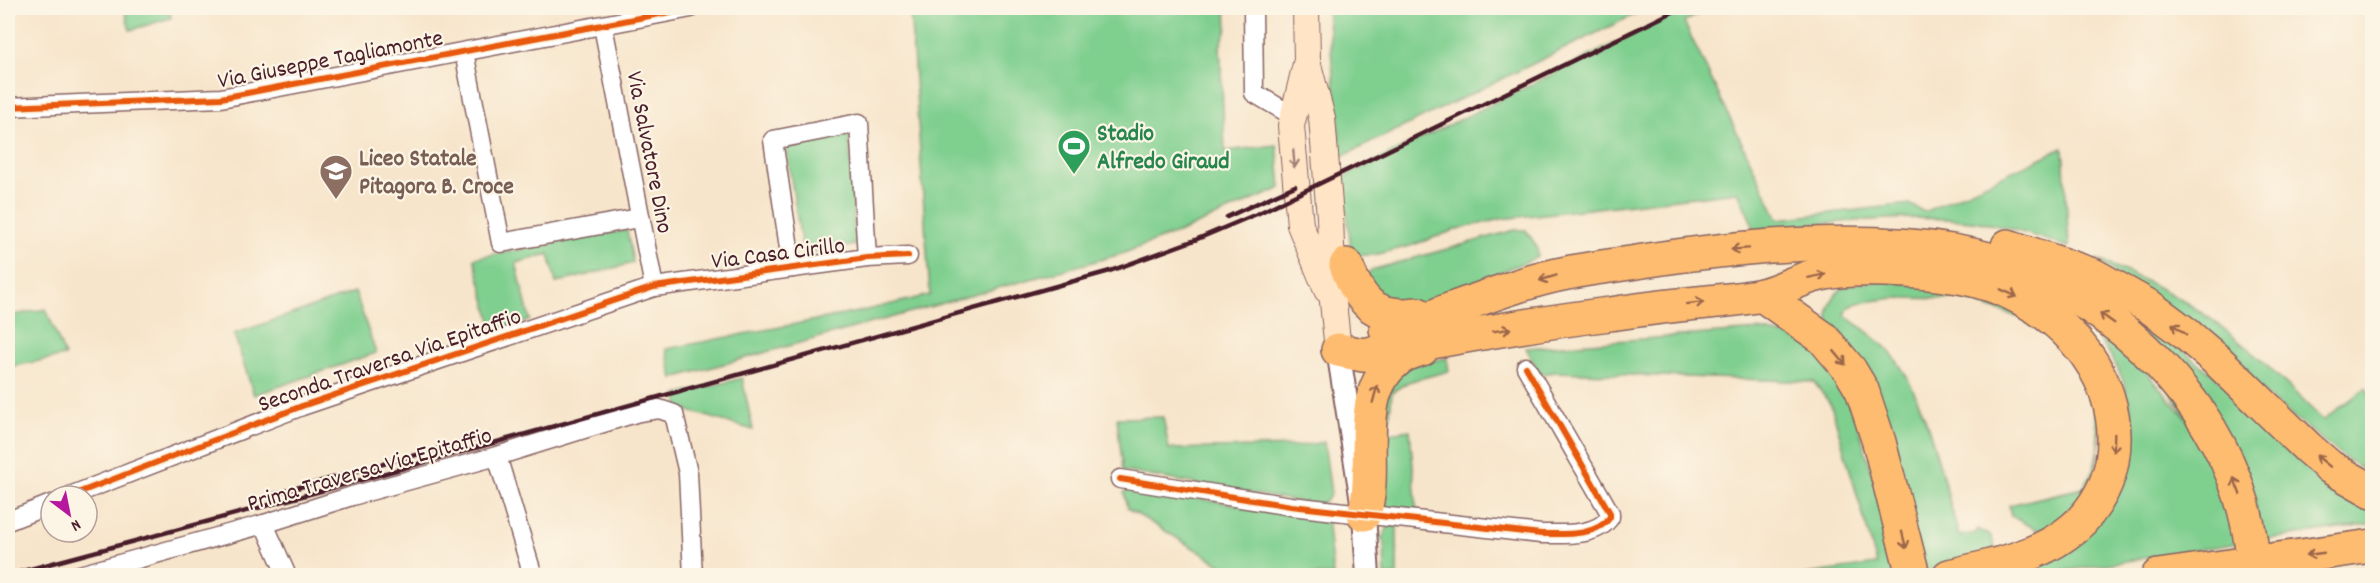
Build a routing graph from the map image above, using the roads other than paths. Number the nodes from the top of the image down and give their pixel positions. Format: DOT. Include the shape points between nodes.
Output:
graph roads {
  1 [pos="691,8"];
  2 [pos="1253,8"];
  3 [pos="1306,8"];
  4 [pos="603,26"];
  5 [pos="464,52"];
  6 [pos="1306,61"];
  7 [pos="8,107"];
  8 [pos="1293,116"];
  9 [pos="639,218"];
  10 [pos="1799,245"];
  11 [pos="908,256"];
  12 [pos="867,258"];
  13 [pos="1346,265"];
  14 [pos="792,268"];
  15 [pos="654,287"];
  16 [pos="1762,295"];
  17 [pos="1333,302"];
  18 [pos="1445,325"];
  19 [pos="1338,344"];
  20 [pos="1526,367"];
  21 [pos="497,456"];
  22 [pos="1120,479"];
  23 [pos="99,485"];
  24 [pos="2373,491"];
  25 [pos="39,509"];
  26 [pos="1364,514"];
  27 [pos="8,521"];
  28 [pos="264,524"];
  29 [pos="2251,543"];
  30 [pos="2373,546"];
  31 [pos="1913,575"];
  32 [pos="76,576"];
  33 [pos="287,576"];
  34 [pos="533,576"];
  35 [pos="693,576"];
  36 [pos="1368,576"];
  37 [pos="1949,576"];
  38 [pos="2158,576"];
  1 -- 4 [label="street, Via Giuseppe Tagliamonte"];
  2 -- 8 [label="street" via="1254,93"];
  3 -- 6 [label="main road"];
  4 -- 5 [label="street, Via Giuseppe Tagliamonte"];
  4 -- 9 [label="street, Via Salvatore Dino"];
  5 -- 7 [label="street, Via Giuseppe Tagliamonte" via="203,100"];
  5 -- 9 [label="street" via="501,243"];
  6 -- 8 [label="main road"];
  6 -- 17 [label="main road" via="1322,118"];
  8 -- 17 [label="main road, one-way" via="1300,225"];
  9 -- 15 [label="street, Via Salvatore Dino"];
  10 -- 18 [label="highway, one-way" via="1703,252 1565,273"];
  24 -- 10 [label="highway, one-way" via="2330,467 2185,333 2094,275 2040,255 1963,236 1854,233"];
  29 -- 10 [label="highway, one-way" via="2247,513 2237,485 2208,427 2184,391 2144,348 2093,309 2027,273 1964,254 1898,246"];
  11 -- 12 [label="street, Via Casa Cirillo"];
  12 -- 14 [label="street, Via Casa Cirillo"];
  12 -- 14 [label="street" via="859,123 773,140"];
  13 -- 18 [label="highway" via="1357,289 1378,311"];
  14 -- 15 [label="street, Via Casa Cirillo"];
  15 -- 23 [label="street, Seconda Traversa Via Epitaffio" via="302,406"];
  18 -- 16 [label="highway, one-way" via="1572,318"];
  16 -- 31 [label="highway, one-way" via="1823,338 1862,390"];
  16 -- 37 [label="highway, one-way" via="1815,275 1859,270 1962,278 2024,300 2077,342 2094,365 2106,388 2114,418 2115,446 2109,479 2092,508 2068,533 2040,550"];
  17 -- 19 [label="main road"];
  18 -- 19 [label="highway" via="1413,325"];
  26 -- 18 [label="highway, one-way" via="1370,496 1370,411 1378,380 1400,358"];
  19 -- 26 [label="street"];
  20 -- 26 [label="street" via="1610,513 1608,521 1579,533 1552,534"];
  21 -- 28 [label="street, Prima Traversa Via Epitaffio"];
  21 -- 34 [label="street"];
  21 -- 35 [label="street, Prima Traversa Via Epitaffio" via="639,412 659,409 674,414 688,473"];
  22 -- 26 [label="street"];
  25 -- 27 [label="street"];
  26 -- 36 [label="street"];
  28 -- 32 [label="street, Prima Traversa Via Epitaffio"];
  28 -- 33 [label="street"];
  30 -- 38 [label="highway, one-way"];
}
